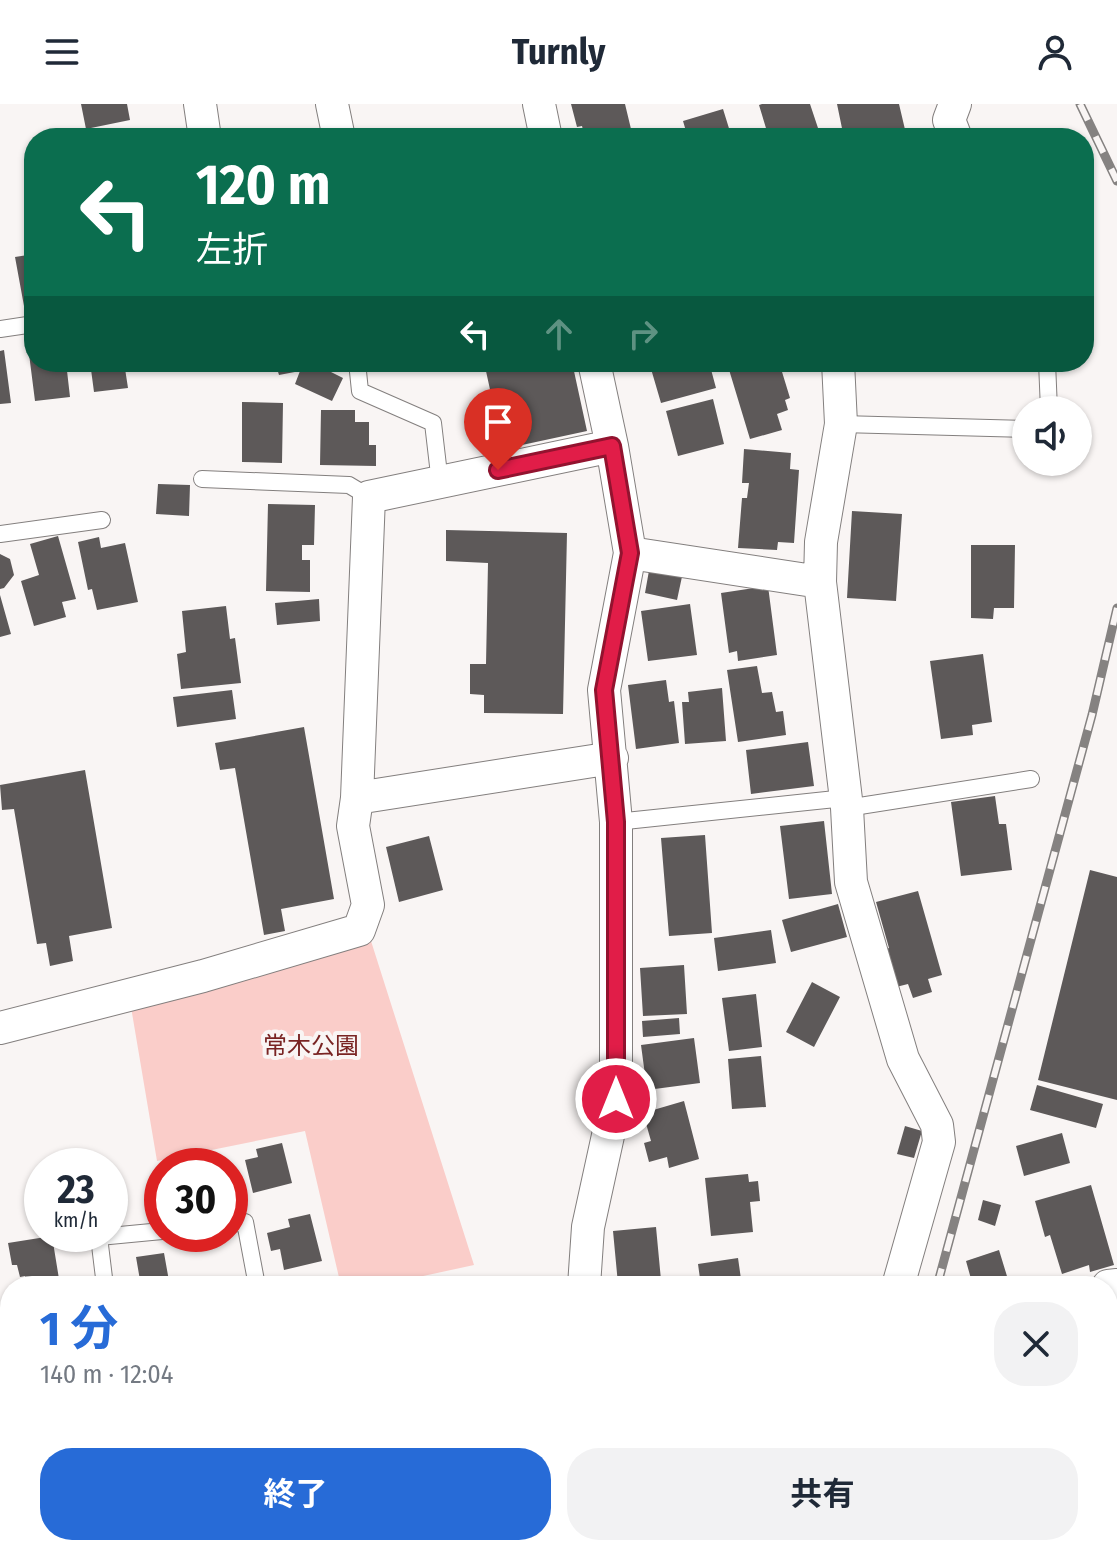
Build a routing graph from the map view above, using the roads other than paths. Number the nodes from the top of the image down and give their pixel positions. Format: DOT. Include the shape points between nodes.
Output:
graph roads {
  1 [pos="200,104"];
  2 [pos="332,104"];
  3 [pos="539,104"];
  4 [pos="955,104"];
  5 [pos="204,128"];
  6 [pos="337,128"];
  7 [pos="544,128"];
  8 [pos="952,128"];
  9 [pos="24,325"];
  10 [pos="0,329"];
  11 [pos="358,372"];
  12 [pos="596,372"];
  13 [pos="838,372"];
  14 [pos="1047,372"];
  15 [pos="1048,396"];
  16 [pos="841,424"];
  17 [pos="1012,429"];
  18 [pos="612,446"];
  19 [pos="202,479"];
  20 [pos="440,483"];
  21 [pos="369,497"];
  22 [pos="102,520"];
  23 [pos="0,534"];
  24 [pos="630,553"];
  25 [pos="820,582"];
  26 [pos="612,758"];
  27 [pos="1031,779"];
  28 [pos="357,798"];
  29 [pos="846,803"];
  30 [pos="616,822"];
  31 [pos="0,1028"];
  32 [pos="144,1233"];
  33 [pos="248,1238"];
  34 [pos="104,1276"];
  35 [pos="255,1276"];
  36 [pos="585,1276"];
  37 [pos="901,1276"];
  1 -- 5 [label="street"];
  2 -- 6 [label="street"];
  3 -- 7 [label="street"];
  4 -- 8 [label="street" via="949,120"];
  9 -- 10 [label="lane"];
  11 -- 20 [label="lane" via="360,391 433,423"];
  12 -- 18 [label="street"];
  13 -- 16 [label="street"];
  14 -- 15 [label="lane"];
  16 -- 17 [label="lane"];
  16 -- 25 [label="street" via="821,542"];
  18 -- 20 [label="street"];
  18 -- 24 [label="street"];
  19 -- 21 [label="lane" via="349,485"];
  20 -- 21 [label="street"];
  21 -- 28 [label="street"];
  22 -- 23 [label="lane"];
  24 -- 25 [label="street"];
  24 -- 26 [label="street" via="604,690"];
  25 -- 29 [label="street"];
  26 -- 28 [label="street"];
  26 -- 30 [label="street"];
  27 -- 29 [label="lane"];
  28 -- 31 [label="street" via="353,826 368,905 359,930"];
  29 -- 30 [label="lane"];
  29 -- 37 [label="street" via="851,882 903,1059 937,1125 939,1142"];
  30 -- 36 [label="street" via="616,1099 588,1227"];
  32 -- 34 [label="lane" via="99,1237"];
  33 -- 35 [label="lane"];
}
